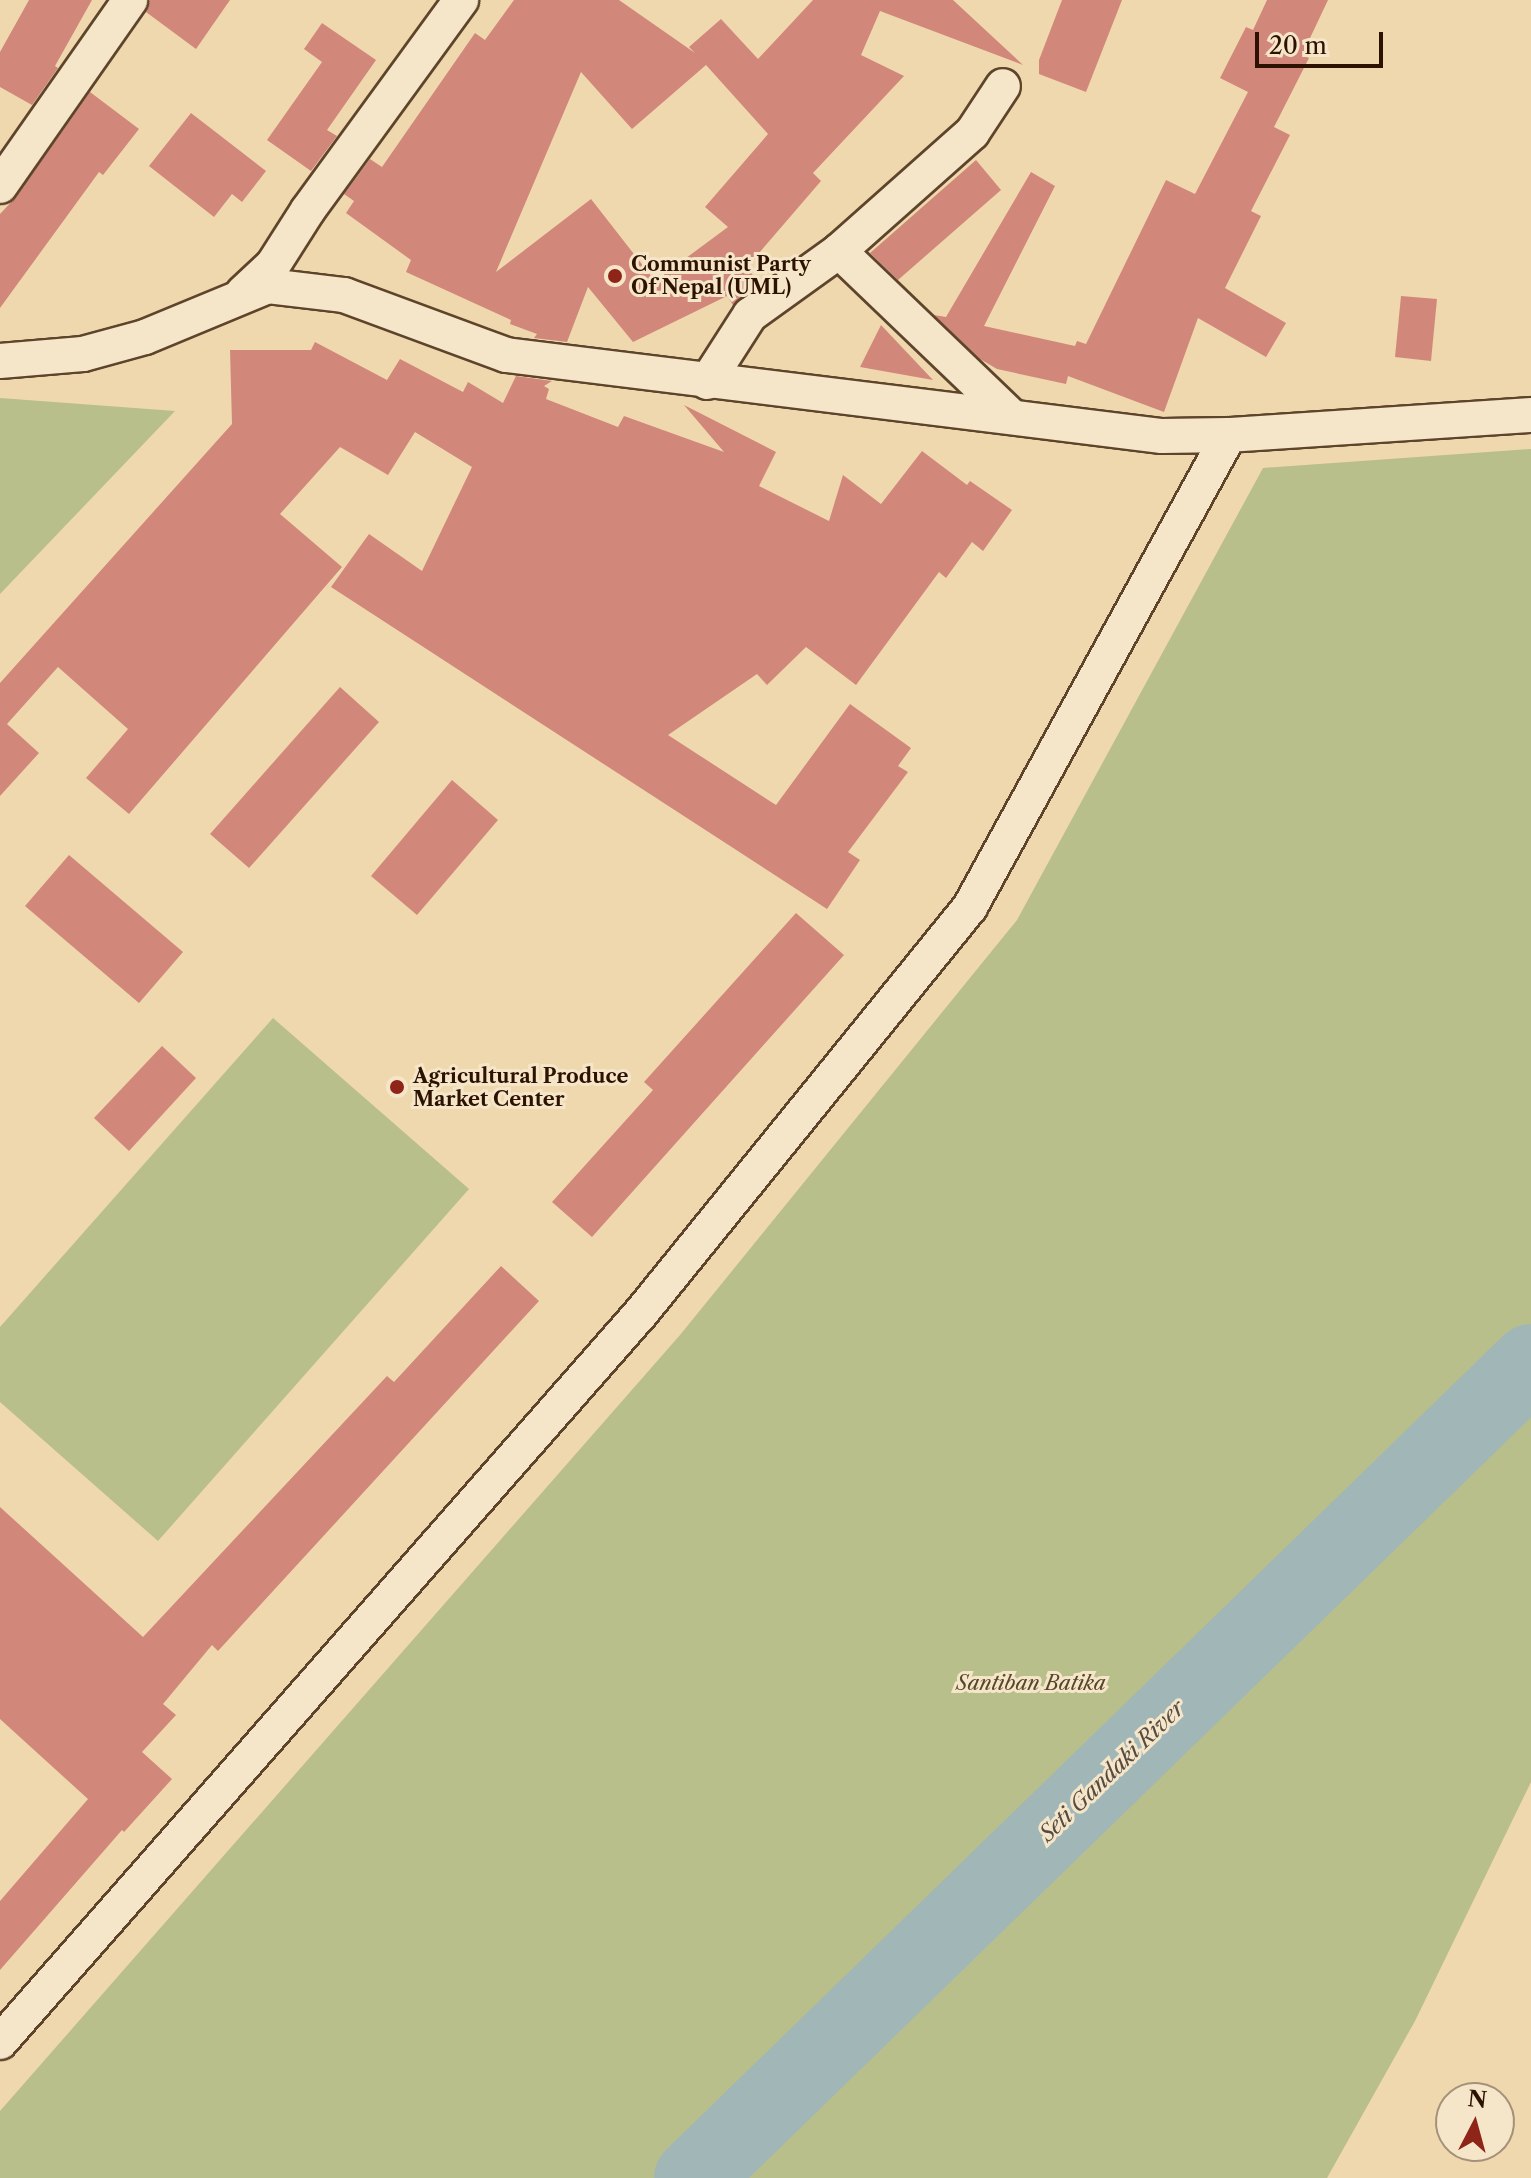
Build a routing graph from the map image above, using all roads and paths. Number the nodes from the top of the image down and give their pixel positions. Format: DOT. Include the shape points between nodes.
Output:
graph roads {
  1 [pos="130,0"];
  2 [pos="461,0"];
  3 [pos="1003,86"];
  4 [pos="0,186"];
  5 [pos="839,251"];
  6 [pos="243,293"];
  7 [pos="0,361"];
  8 [pos="707,382"];
  9 [pos="1531,415"];
  10 [pos="1011,416"];
  11 [pos="1229,435"];
  12 [pos="0,2042"];
  1 -- 4 [label="street"];
  2 -- 6 [label="street" via="273,265"];
  3 -- 5 [label="street" via="972,133"];
  5 -- 8 [label="street" via="750,315"];
  5 -- 10 [label="street"];
  6 -- 7 [label="street" via="145,337 83,354"];
  6 -- 8 [label="street" via="268,286 344,295 506,355"];
  8 -- 10 [label="street"];
  9 -- 11 [label="street"];
  10 -- 11 [label="street" via="1162,436"];
  11 -- 12 [label="street" via="970,907 641,1313"];
}
